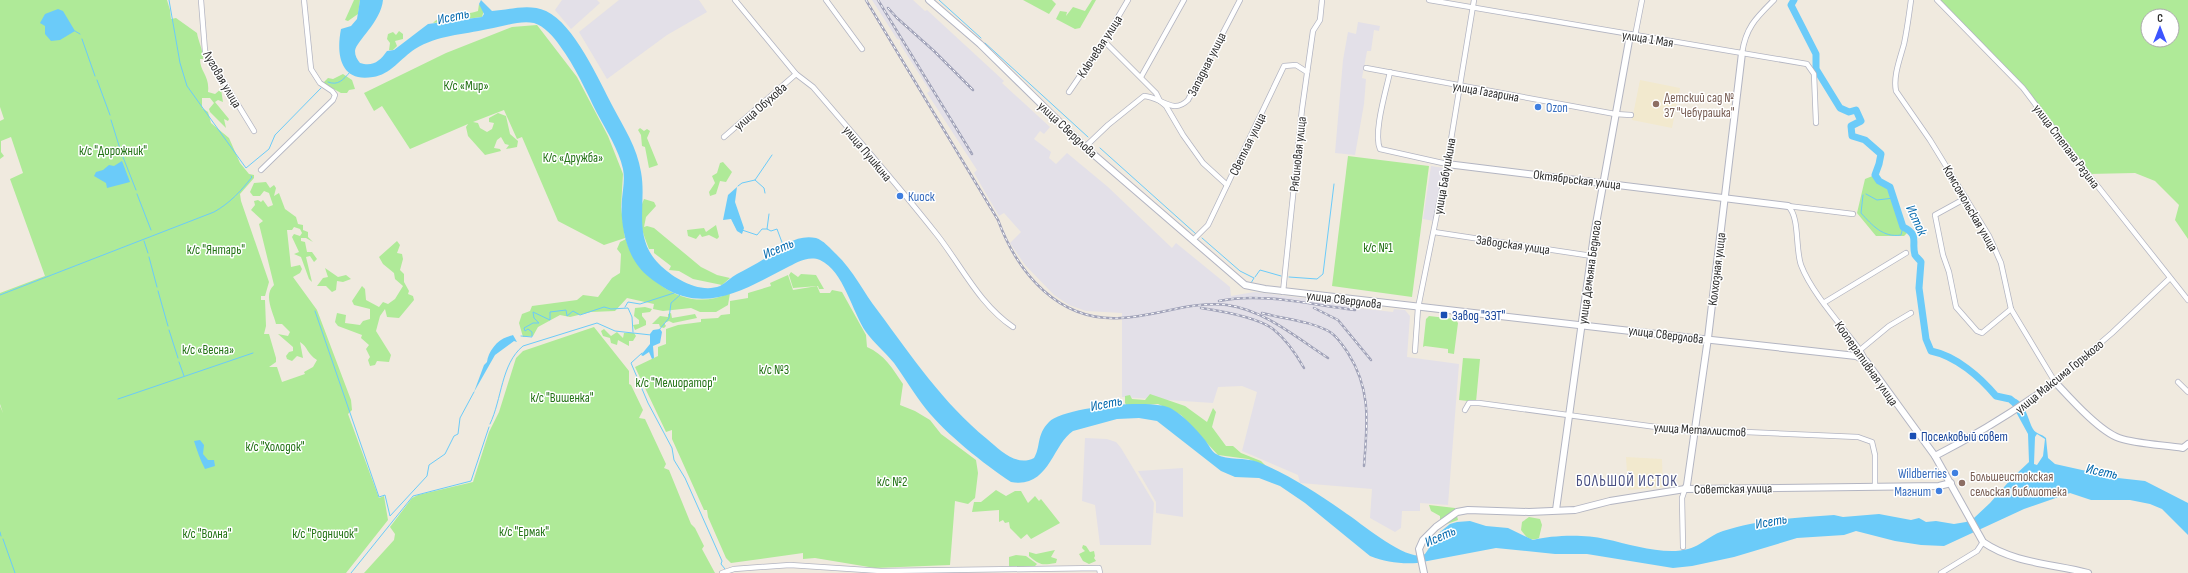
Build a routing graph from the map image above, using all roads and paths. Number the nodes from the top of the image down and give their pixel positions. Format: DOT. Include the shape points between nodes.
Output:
graph roads {
  1 [pos="201,0"];
  2 [pos="304,0"];
  3 [pos="735,0"];
  4 [pos="826,0"];
  5 [pos="929,0"];
  6 [pos="1128,0"];
  7 [pos="1184,0"];
  8 [pos="1240,0"];
  9 [pos="1322,0"];
  10 [pos="1429,0"];
  11 [pos="1474,0"];
  12 [pos="1642,0"];
  13 [pos="1774,0"];
  14 [pos="1911,0"];
  15 [pos="1937,0"];
  16 [pos="1473,8"];
  17 [pos="1632,35"];
  18 [pos="1104,42"];
  19 [pos="862,49"];
  20 [pos="1742,53"];
  21 [pos="1366,68"];
  22 [pos="1307,72"];
  23 [pos="1390,72"];
  24 [pos="796,74"];
  25 [pos="1141,77"];
  26 [pos="1459,86"];
  27 [pos="1069,92"];
  28 [pos="1160,101"];
  29 [pos="1617,114"];
  30 [pos="1631,115"];
  31 [pos="1816,123"];
  32 [pos="254,131"];
  33 [pos="724,137"];
  34 [pos="1085,147"];
  35 [pos="1447,164"];
  36 [pos="261,170"];
  37 [pos="1603,182"];
  38 [pos="1227,185"];
  39 [pos="1724,198"];
  40 [pos="1966,198"];
  41 [pos="1788,206"];
  42 [pos="1854,214"];
  43 [pos="1434,232"];
  44 [pos="1193,240"];
  45 [pos="1906,253"];
  46 [pos="1592,256"];
  47 [pos="2170,278"];
  48 [pos="1283,292"];
  49 [pos="2188,300"];
  50 [pos="1825,302"];
  51 [pos="1418,308"];
  52 [pos="2011,308"];
  53 [pos="1911,313"];
  54 [pos="1581,324"];
  55 [pos="1013,327"];
  56 [pos="1708,338"];
  57 [pos="1860,350"];
  58 [pos="1415,351"];
  59 [pos="1866,361"];
  60 [pos="2055,382"];
  61 [pos="2178,382"];
  62 [pos="2188,392"];
  63 [pos="1465,410"];
  64 [pos="1570,415"];
  65 [pos="1694,432"];
  66 [pos="2186,448"];
  67 [pos="1935,456"];
  68 [pos="1951,483"];
  69 [pos="1875,486"];
  70 [pos="1685,489"];
  71 [pos="1556,510"];
  72 [pos="1982,540"];
  73 [pos="1683,547"];
  74 [pos="1424,572"];
  75 [pos="2083,572"];
  76 [pos="722,573"];
  77 [pos="1100,573"];
  78 [pos="1941,573"];
  1 -- 32 [label="street, Луговая улица" via="205,51"];
  2 -- 36 [label="street" via="311,69 320,83 332,91 333,100"];
  3 -- 24 [label="street, улица Пушкина"];
  4 -- 19 [label="street"];
  5 -- 34 [label="street, улица Свердлова" via="980,44"];
  6 -- 18 [label="street, Ключевая улица"];
  7 -- 25 [label="street"];
  8 -- 28 [label="street, Западная улица" via="1188,100 1183,106 1176,107"];
  9 -- 22 [label="street, Рябиновая улица" via="1320,20 1313,30"];
  10 -- 16 [label="street, улица 1 Мая"];
  11 -- 16 [label="street, улица Бабушкина"];
  12 -- 17 [label="street, улица Демьяна Бедного"];
  13 -- 20 [label="street, Колхозная улица" via="1751,23"];
  14 -- 40 [label="street, Комсомольская улица" via="1897,70 1896,91"];
  15 -- 47 [label="street, улица Степана Разина" via="2023,88"];
  16 -- 17 [label="street, улица 1 Мая"];
  16 -- 26 [label="street, улица Бабушкина"];
  17 -- 20 [label="street, улица 1 Мая"];
  17 -- 29 [label="street, улица Демьяна Бедного"];
  18 -- 25 [label="street"];
  18 -- 27 [label="street, Ключевая улица"];
  20 -- 31 [label="street, улица 1 Мая" via="1807,64 1814,74"];
  20 -- 39 [label="street, Колхозная улица"];
  21 -- 23 [label="street, улица Гагарина"];
  22 -- 38 [label="street, Светлая улица" via="1296,65 1284,66"];
  22 -- 48 [label="street, Рябиновая улица"];
  23 -- 26 [label="street, улица Гагарина"];
  23 -- 35 [label="street, Октябрьская улица" via="1379,130 1380,149"];
  24 -- 33 [label="street, улица Обухова"];
  24 -- 55 [label="street, улица Пушкина" via="813,87 907,198 998,317"];
  25 -- 28 [label="street"];
  26 -- 29 [label="street, улица Гагарина"];
  26 -- 35 [label="street, улица Бабушкина"];
  28 -- 34 [label="street, Западная улица" via="1147,96 1140,98"];
  28 -- 38 [label="street" via="1166,106 1203,164"];
  29 -- 30 [label="street, улица Гагарина"];
  29 -- 37 [label="street, улица Демьяна Бедного"];
  34 -- 44 [label="street, улица Свердлова"];
  35 -- 37 [label="street, Октябрьская улица"];
  35 -- 43 [label="street, улица Бабушкина"];
  37 -- 39 [label="street, Октябрьская улица"];
  37 -- 46 [label="street, улица Демьяна Бедного"];
  38 -- 44 [label="street, Светлая улица" via="1208,224"];
  39 -- 41 [label="street, Октябрьская улица"];
  39 -- 56 [label="street, Колхозная улица"];
  40 -- 52 [label="street, Комсомольская улица" via="1989,236 2001,263"];
  40 -- 52 [label="street" via="1935,215 1942,255 1954,290 1956,307 1977,331 1982,333"];
  41 -- 42 [label="street, Октябрьская улица"];
  41 -- 50 [label="street, Кооперативная улица" via="1794,215 1801,264 1806,276"];
  43 -- 46 [label="street, Заводская улица"];
  43 -- 51 [label="street, улица Бабушкина"];
  44 -- 48 [label="street, улица Свердлова" via="1240,282"];
  45 -- 50 [label="street"];
  46 -- 54 [label="street, улица Демьяна Бедного"];
  47 -- 49 [label="street, улица Степана Разина"];
  47 -- 60 [label="street, улица Максима Горького"];
  48 -- 51 [label="street, улица Свердлова"];
  50 -- 57 [label="street, Кооперативная улица"];
  51 -- 54 [label="street, улица Свердлова"];
  51 -- 58 [label="street, улица Бабушкина"];
  52 -- 60 [label="street, Комсомольская улица"];
  53 -- 57 [label="street" via="1889,326"];
  54 -- 56 [label="street, улица Свердлова"];
  54 -- 64 [label="street, улица Демьяна Бедного"];
  56 -- 59 [label="street, улица Свердлова" via="1856,356"];
  56 -- 65 [label="street, Колхозная улица"];
  57 -- 59 [label="street, Кооперативная улица"];
  59 -- 67 [label="street, Кооперативная улица"];
  60 -- 66 [label="street, Комсомольская улица" via="2079,407 2114,436"];
  60 -- 67 [label="street, улица Максима Горького" via="1979,434"];
  61 -- 62 [label="street"];
  63 -- 64 [label="street, улица Металлистов" via="1469,403 1479,403"];
  64 -- 65 [label="street, улица Металлистов"];
  64 -- 71 [label="street, улица Демьяна Бедного"];
  65 -- 69 [label="street, улица Металлистов" via="1867,438 1874,447"];
  65 -- 70 [label="street, Колхозная улица" via="1688,484"];
  67 -- 68 [label="street, Кооперативная улица"];
  68 -- 69 [label="street, Советская улица" via="1939,486"];
  68 -- 72 [label="street, Кооперативная улица"];
  69 -- 70 [label="street, Советская улица"];
  70 -- 71 [label="street, Советская улица" via="1575,510"];
  70 -- 73 [label="street, Колхозная улица" via="1682,498"];
  71 -- 74 [label="street, Советская улица" via="1457,512 1423,540 1419,555"];
  72 -- 75 [label="street" via="1996,551 2015,558"];
  72 -- 78 [label="street" via="1977,550"];
  76 -- 77 [label="street" via="734,569 790,565 881,571 1099,568"];
}
